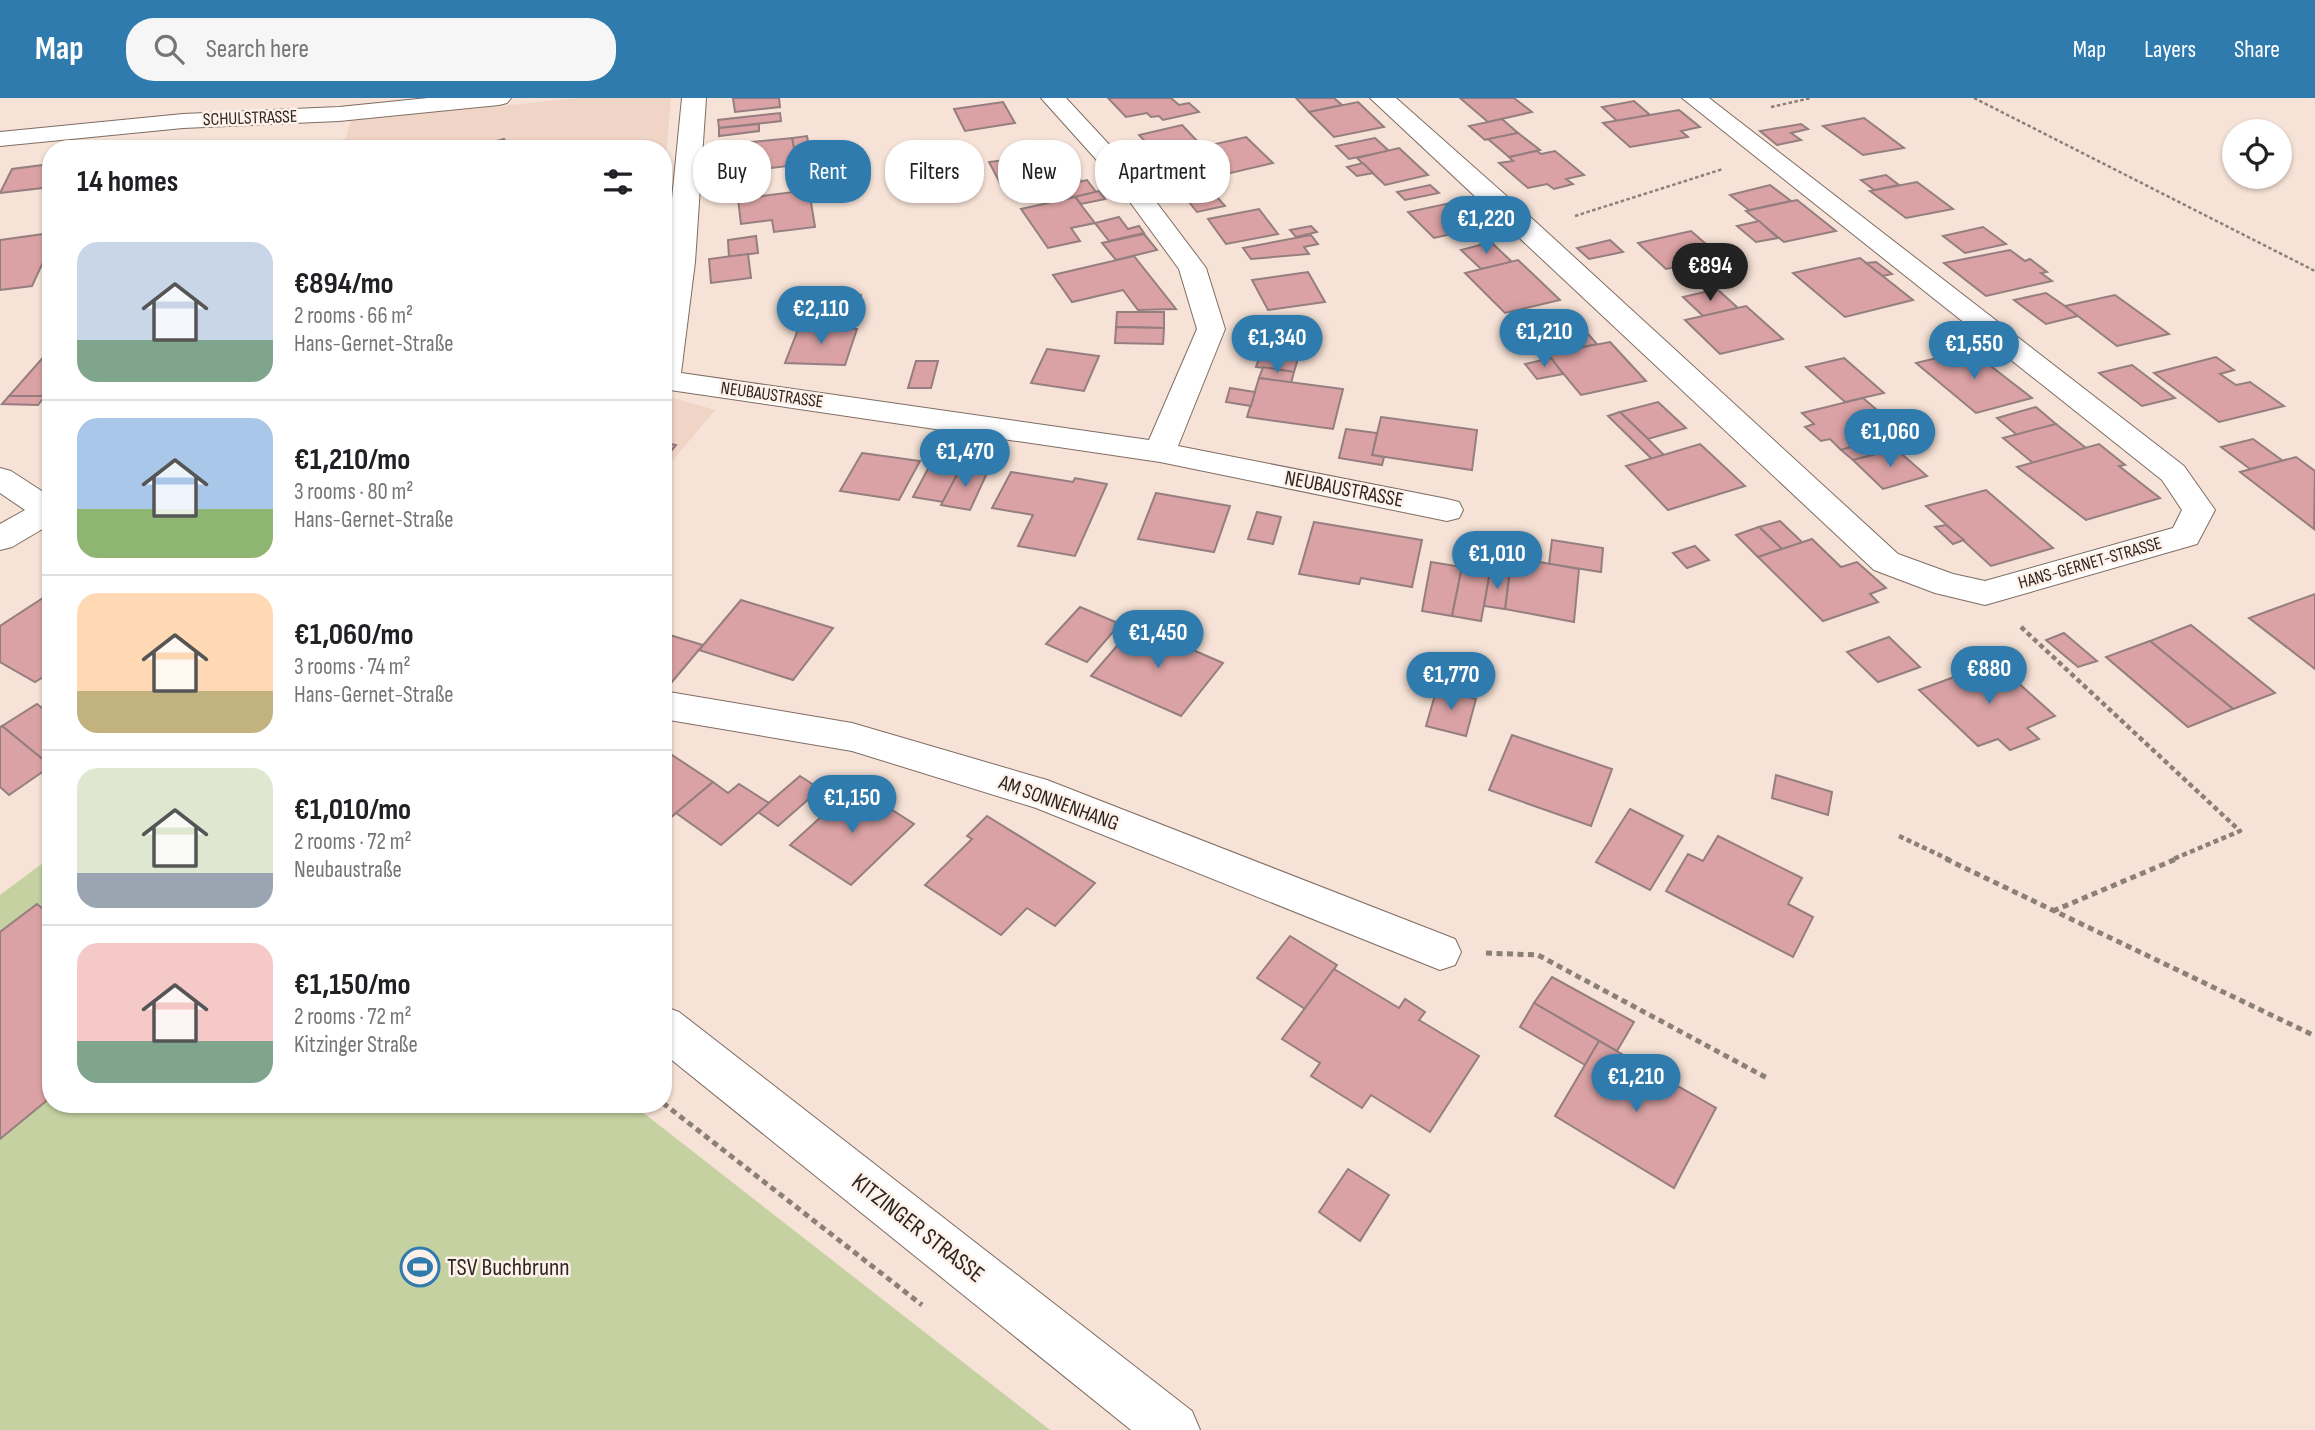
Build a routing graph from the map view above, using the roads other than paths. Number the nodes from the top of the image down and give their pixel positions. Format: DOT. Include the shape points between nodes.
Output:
graph roads {
  1 [pos="499,98"];
  2 [pos="694,98"];
  3 [pos="1052,98"];
  4 [pos="1382,98"];
  5 [pos="1694,98"];
  6 [pos="0,139"];
  7 [pos="672,328"];
  8 [pos="672,381"];
  9 [pos="1160,452"];
  10 [pos="0,478"];
  11 [pos="42,506"];
  12 [pos="1447,510"];
  13 [pos="42,515"];
  14 [pos="0,539"];
  15 [pos="672,707"];
  16 [pos="1440,952"];
  17 [pos="672,1033"];
  18 [pos="1173,1430"];
  1 -- 6 [label="street, SCHULSTRASSE"];
  2 -- 7 [label="street, NEUBAUSTRASSE"];
  3 -- 9 [label="street" via="1120,171 1192,268 1211,329"];
  4 -- 5 [label="street, HANS-GERNET-STRASSE" via="1886,562 1947,585 1985,593 2185,536 2199,510 2173,473"];
  8 -- 9 [label="street, NEUBAUSTRASSE"];
  9 -- 12 [label="street, NEUBAUSTRASSE"];
  10 -- 11 [label="street"];
  13 -- 14 [label="street"];
  15 -- 16 [label="street, AM SONNENHANG" via="852,737 1047,796"];
  17 -- 18 [label="street, KITZINGER STRASSE"];
}
